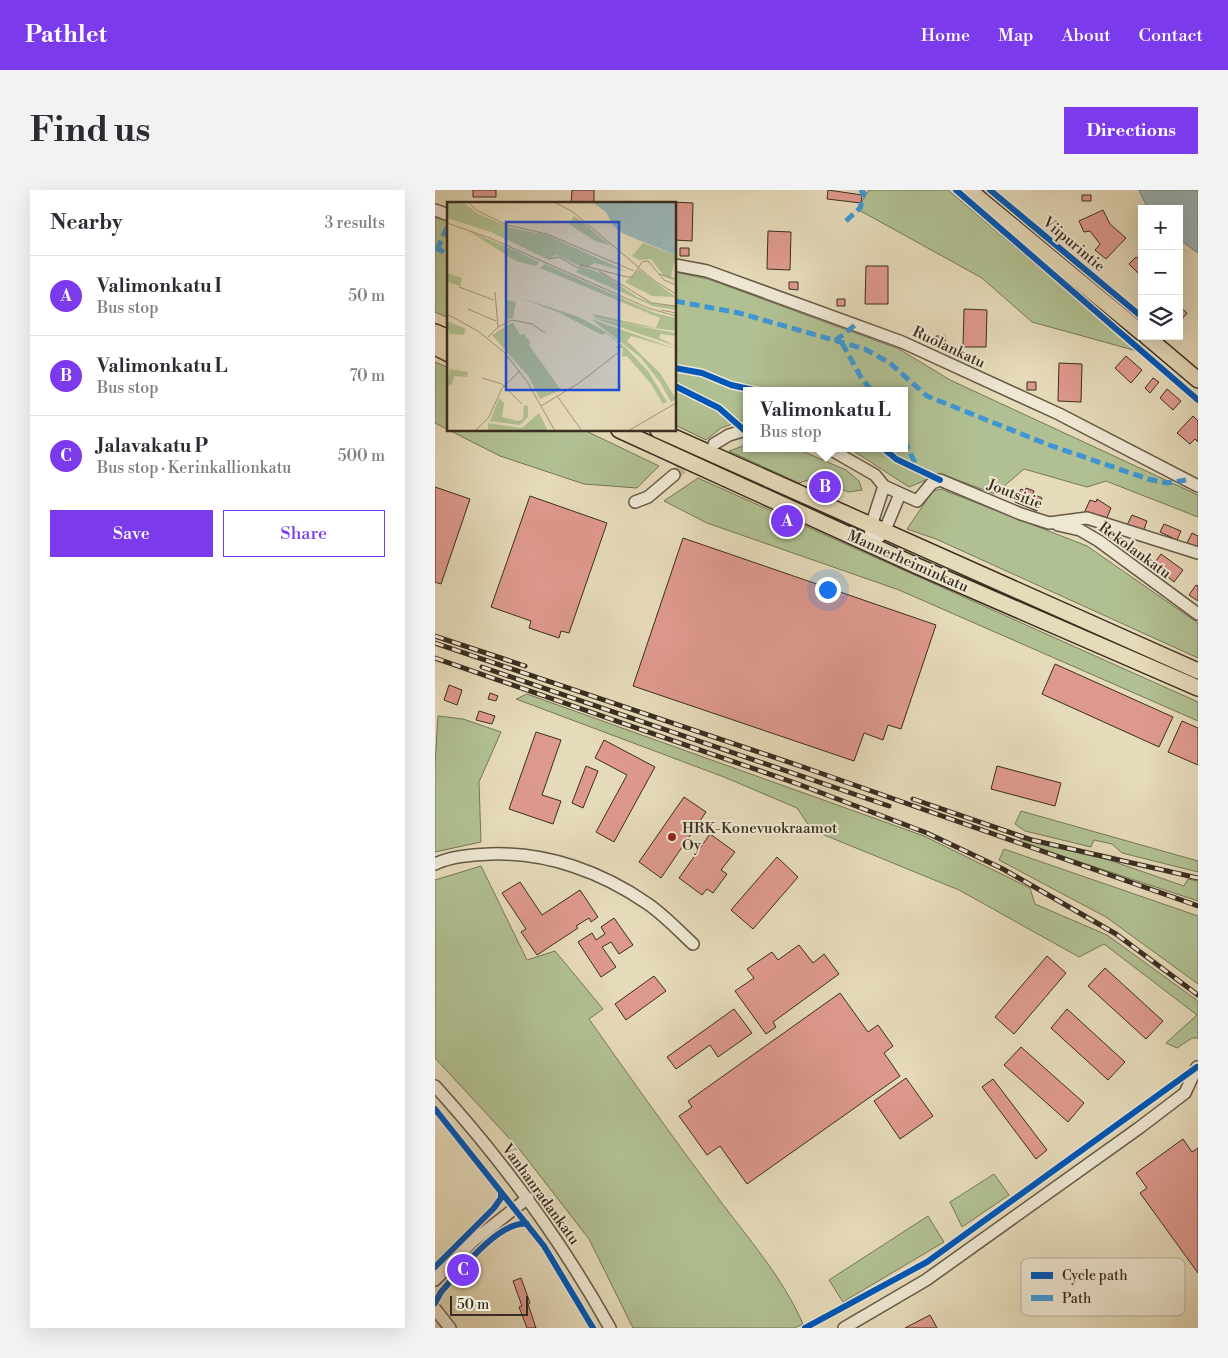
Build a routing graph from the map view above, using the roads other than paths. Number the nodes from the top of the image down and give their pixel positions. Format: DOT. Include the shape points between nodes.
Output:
graph roads {
  1 [pos="969,190"];
  2 [pos="435,210"];
  3 [pos="447,214"];
  4 [pos="676,265"];
  5 [pos="1138,330"];
  6 [pos="435,332"];
  7 [pos="447,337"];
  8 [pos="1151,340"];
  9 [pos="435,348"];
  10 [pos="447,353"];
  11 [pos="1198,380"];
  12 [pos="621,431"];
  13 [pos="660,431"];
  14 [pos="743,431"];
  15 [pos="714,444"];
  16 [pos="835,452"];
  17 [pos="675,475"];
  18 [pos="884,486"];
  19 [pos="1198,486"];
  20 [pos="901,494"];
  21 [pos="635,502"];
  22 [pos="1049,523"];
  23 [pos="877,529"];
  24 [pos="870,544"];
  25 [pos="1198,553"];
  26 [pos="1198,614"];
  27 [pos="1198,671"];
  28 [pos="1198,688"];
  29 [pos="435,864"];
  30 [pos="693,944"];
  31 [pos="1197,1067"];
  32 [pos="435,1086"];
  33 [pos="528,1198"];
  34 [pos="435,1280"];
  35 [pos="435,1309"];
  36 [pos="450,1328"];
  37 [pos="610,1328"];
  38 [pos="844,1328"];
  1 -- 5 [label="main road, Viipurintie"];
  2 -- 3 [label="street"];
  4 -- 19 [label="street, Ruolankatu" via="707,271 902,342 1059,414"];
  6 -- 7 [label="main road"];
  8 -- 11 [label="main road"];
  9 -- 10 [label="main road"];
  12 -- 24 [label="main road, Mannerheiminkatu"];
  13 -- 23 [label="main road, Mannerheiminkatu"];
  14 -- 15 [label="street"];
  16 -- 18 [label="street" via="875,475"];
  17 -- 21 [label="street" via="647,497"];
  18 -- 20 [label="street"];
  18 -- 23 [label="street"];
  20 -- 22 [label="street, Joutsitie" via="917,501 932,483 940,480"];
  20 -- 23 [label="street"];
  22 -- 25 [label="street, Joutsitie" via="1087,518"];
  22 -- 26 [label="street, Rekolankatu" via="1080,530 1099,541"];
  23 -- 24 [label="street"];
  23 -- 27 [label="main road, Mannerheiminkatu"];
  24 -- 28 [label="main road, Mannerheiminkatu"];
  29 -- 30 [label="street" via="473,855 517,853 565,863 605,878 648,904"];
  31 -- 38 [label="street" via="1185,1093 1131,1133 926,1280"];
  32 -- 33 [label="street, Vanhanradankatu"];
  33 -- 34 [label="street" via="473,1241"];
  33 -- 37 [label="street, Vanhanradankatu" via="584,1281"];
  35 -- 36 [label="street"];
}
